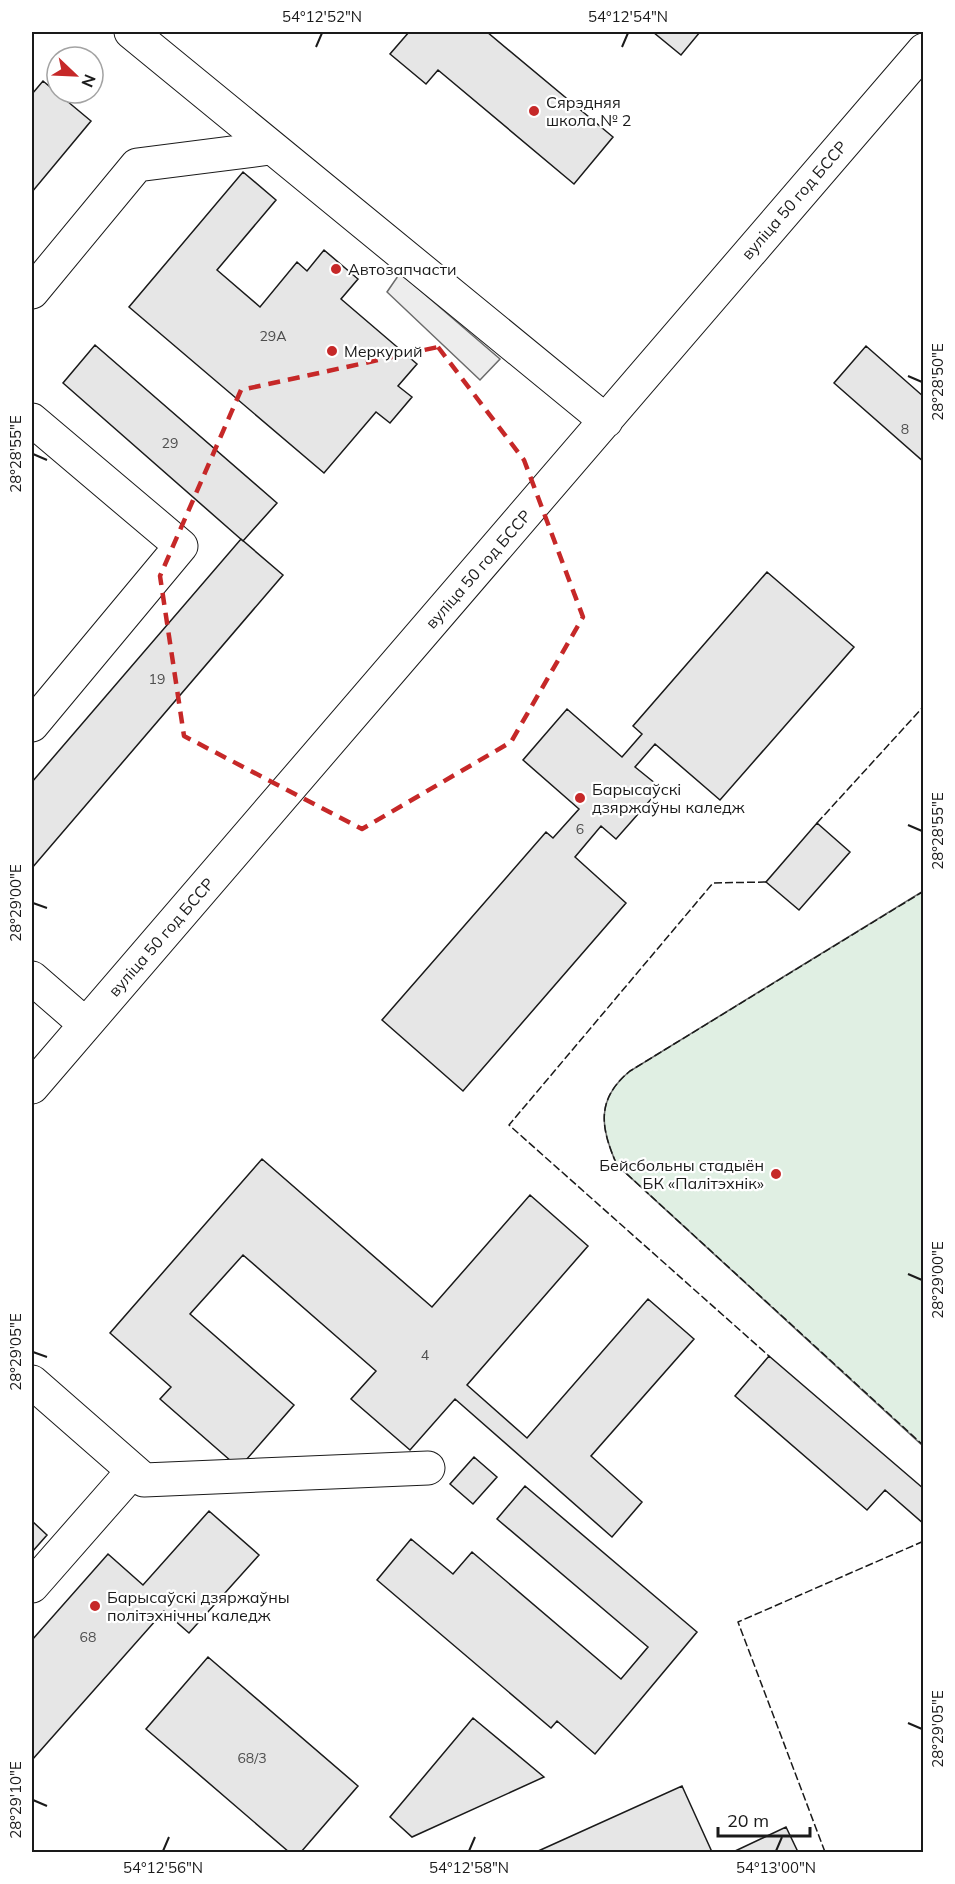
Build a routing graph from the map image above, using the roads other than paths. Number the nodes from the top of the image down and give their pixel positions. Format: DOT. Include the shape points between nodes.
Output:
graph roads {
  1 [pos="131,32"];
  2 [pos="924,50"];
  3 [pos="270,148"];
  4 [pos="32,292"];
  5 [pos="32,420"];
  6 [pos="606,421"];
  7 [pos="32,725"];
  8 [pos="32,978"];
  9 [pos="85,1024"];
  10 [pos="32,1087"];
  11 [pos="32,1382"];
  12 [pos="428,1468"];
  13 [pos="133,1471"];
  14 [pos="32,1586"];
  1 -- 3 [label="street"];
  2 -- 6 [label="street, вуліца 50 год БССР"];
  3 -- 4 [label="street" via="137,165"];
  3 -- 6 [label="street"];
  5 -- 7 [label="street" via="181,546"];
  6 -- 9 [label="street, вуліца 50 год БССР"];
  8 -- 9 [label="street"];
  9 -- 10 [label="street, вуліца 50 год БССР"];
  11 -- 13 [label="street"];
  12 -- 13 [label="street" via="144,1480"];
  13 -- 14 [label="street"];
}
